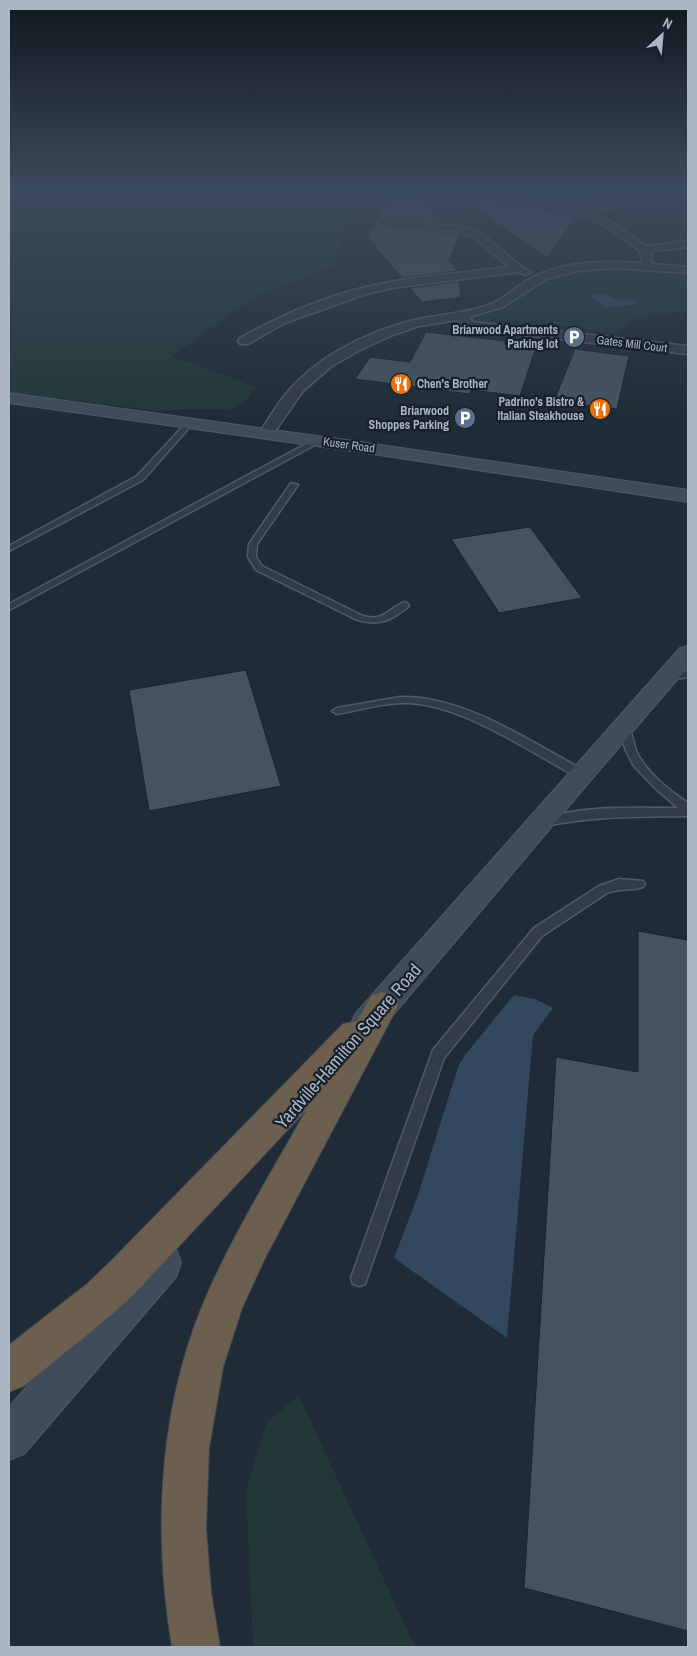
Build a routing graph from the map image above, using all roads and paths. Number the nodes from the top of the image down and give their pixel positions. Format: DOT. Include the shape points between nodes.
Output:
graph roads {
  1 [pos="580,267"];
  2 [pos="660,267"];
  3 [pos="518,269"];
  4 [pos="688,270"];
  5 [pos="541,278"];
  6 [pos="459,315"];
  7 [pos="244,342"];
  8 [pos="688,350"];
  9 [pos="9,398"];
  10 [pos="188,423"];
  11 [pos="266,434"];
  12 [pos="318,441"];
  13 [pos="294,485"];
  14 [pos="684,496"];
  15 [pos="9,549"];
  16 [pos="405,605"];
  17 [pos="9,608"];
  18 [pos="688,653"];
  19 [pos="677,675"];
  20 [pos="337,711"];
  21 [pos="624,725"];
  22 [pos="581,774"];
  23 [pos="688,811"];
  24 [pos="538,824"];
  25 [pos="639,884"];
  26 [pos="376,1013"];
  27 [pos="359,1278"];
  28 [pos="9,1371"];
  29 [pos="9,1439"];
  30 [pos="196,1647"];
  1 -- 5 [label="street"];
  2 -- 4 [label="street"];
  3 -- 5 [label="street"];
  3 -- 7 [label="street" via="363,291 281,320"];
  5 -- 6 [label="street" via="504,303"];
  6 -- 8 [label="street, Gates Mill Court" via="470,325"];
  6 -- 11 [label="street" via="398,329 326,364 303,384"];
  9 -- 10 [label="street, Kuser Road"];
  10 -- 11 [label="street, Kuser Road"];
  10 -- 15 [label="lane" via="140,478"];
  11 -- 12 [label="street, Kuser Road"];
  12 -- 14 [label="street, Kuser Road"];
  12 -- 17 [label="lane"];
  13 -- 16 [label="lane" via="253,544 250,552 259,568 370,621 381,621"];
  18 -- 19 [label="street, Yardville-Hamilton Square Road"];
  19 -- 21 [label="street, Yardville-Hamilton Square Road"];
  20 -- 22 [label="lane" via="407,700 426,701 477,719"];
  21 -- 22 [label="street, Yardville-Hamilton Square Road"];
  21 -- 23 [label="lane" via="633,754 651,778"];
  22 -- 24 [label="street, Yardville-Hamilton Square Road"];
  23 -- 24 [label="lane" via="577,815"];
  24 -- 26 [label="street, Yardville-Hamilton Square Road"];
  25 -- 27 [label="lane" via="619,884 603,890 538,932 438,1054"];
  26 -- 28 [label="highway" via="125,1276"];
  26 -- 29 [label="street, Yardville-Hamilton Square Road"];
  26 -- 30 [label="highway" via="248,1253 224,1302 202,1367 187,1448 183,1528 187,1592"];
}
